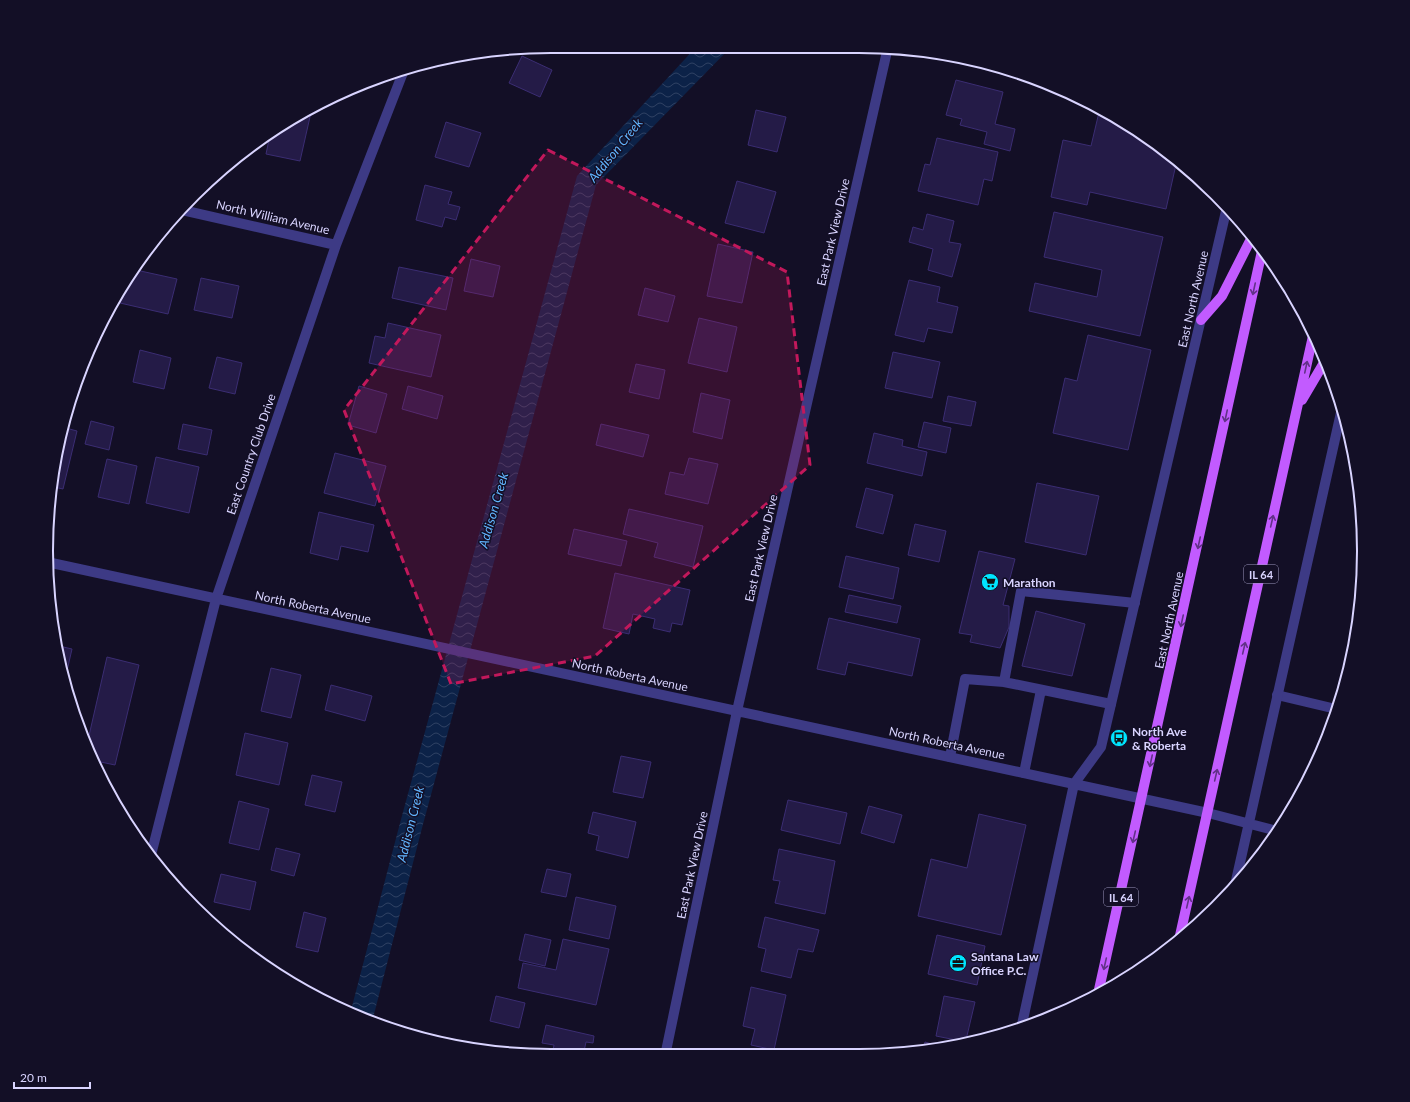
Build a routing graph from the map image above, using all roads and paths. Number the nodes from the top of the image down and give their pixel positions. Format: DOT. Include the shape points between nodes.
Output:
graph roads {
  1 [pos="886,54"];
  2 [pos="402,76"];
  3 [pos="188,211"];
  4 [pos="1225,215"];
  5 [pos="1249,242"];
  6 [pos="336,245"];
  7 [pos="1261,257"];
  8 [pos="1202,320"];
  9 [pos="1311,343"];
  10 [pos="1322,367"];
  11 [pos="1297,409"];
  12 [pos="1339,420"];
  13 [pos="53,563"];
  14 [pos="216,599"];
  15 [pos="1135,603"];
  16 [pos="1004,682"];
  17 [pos="1041,690"];
  18 [pos="1277,695"];
  19 [pos="1111,704"];
  20 [pos="1332,709"];
  21 [pos="737,711"];
  22 [pos="950,757"];
  23 [pos="1024,773"];
  24 [pos="1074,784"];
  25 [pos="1143,799"];
  26 [pos="1208,813"];
  27 [pos="1248,824"];
  28 [pos="1272,830"];
  29 [pos="152,849"];
  30 [pos="1237,874"];
  31 [pos="1181,930"];
  32 [pos="1100,987"];
  33 [pos="1023,1022"];
  34 [pos="666,1049"];
  1 -- 21 [label="street, East Park View Drive"];
  2 -- 6 [label="street, East Country Club Drive"];
  3 -- 6 [label="street, North William Avenue"];
  4 -- 8 [label="street, East North Avenue"];
  5 -- 8 [label="main road" via="1222,296"];
  6 -- 14 [label="street, East Country Club Drive"];
  7 -- 25 [label="main road, East North Avenue / IL 64, one-way"];
  8 -- 15 [label="street, East North Avenue"];
  11 -- 9 [label="main road, IL 64, one-way"];
  10 -- 11 [label="main road"];
  26 -- 11 [label="main road, IL 64, one-way"];
  12 -- 18 [label="street"];
  13 -- 14 [label="street, North Roberta Avenue"];
  14 -- 21 [label="street, North Roberta Avenue"];
  14 -- 29 [label="street, East Country Club Drive"];
  15 -- 16 [label="street" via="1021,591"];
  15 -- 19 [label="street, East North Avenue"];
  16 -- 17 [label="street"];
  16 -- 22 [label="street" via="965,679"];
  17 -- 19 [label="street"];
  17 -- 23 [label="street"];
  18 -- 20 [label="street"];
  18 -- 27 [label="street"];
  19 -- 24 [label="street, East North Avenue" via="1101,747"];
  21 -- 22 [label="street, North Roberta Avenue"];
  21 -- 34 [label="street, East Park View Drive"];
  22 -- 23 [label="street, North Roberta Avenue"];
  23 -- 24 [label="street, North Roberta Avenue"];
  24 -- 25 [label="street, North Roberta Avenue"];
  24 -- 33 [label="street"];
  25 -- 26 [label="street, North Roberta Avenue"];
  25 -- 32 [label="main road, East North Avenue / IL 64, one-way"];
  26 -- 27 [label="street, North Roberta Avenue"];
  31 -- 26 [label="main road, IL 64, one-way"];
  27 -- 28 [label="street, North Roberta Avenue"];
  27 -- 30 [label="street"];
}
